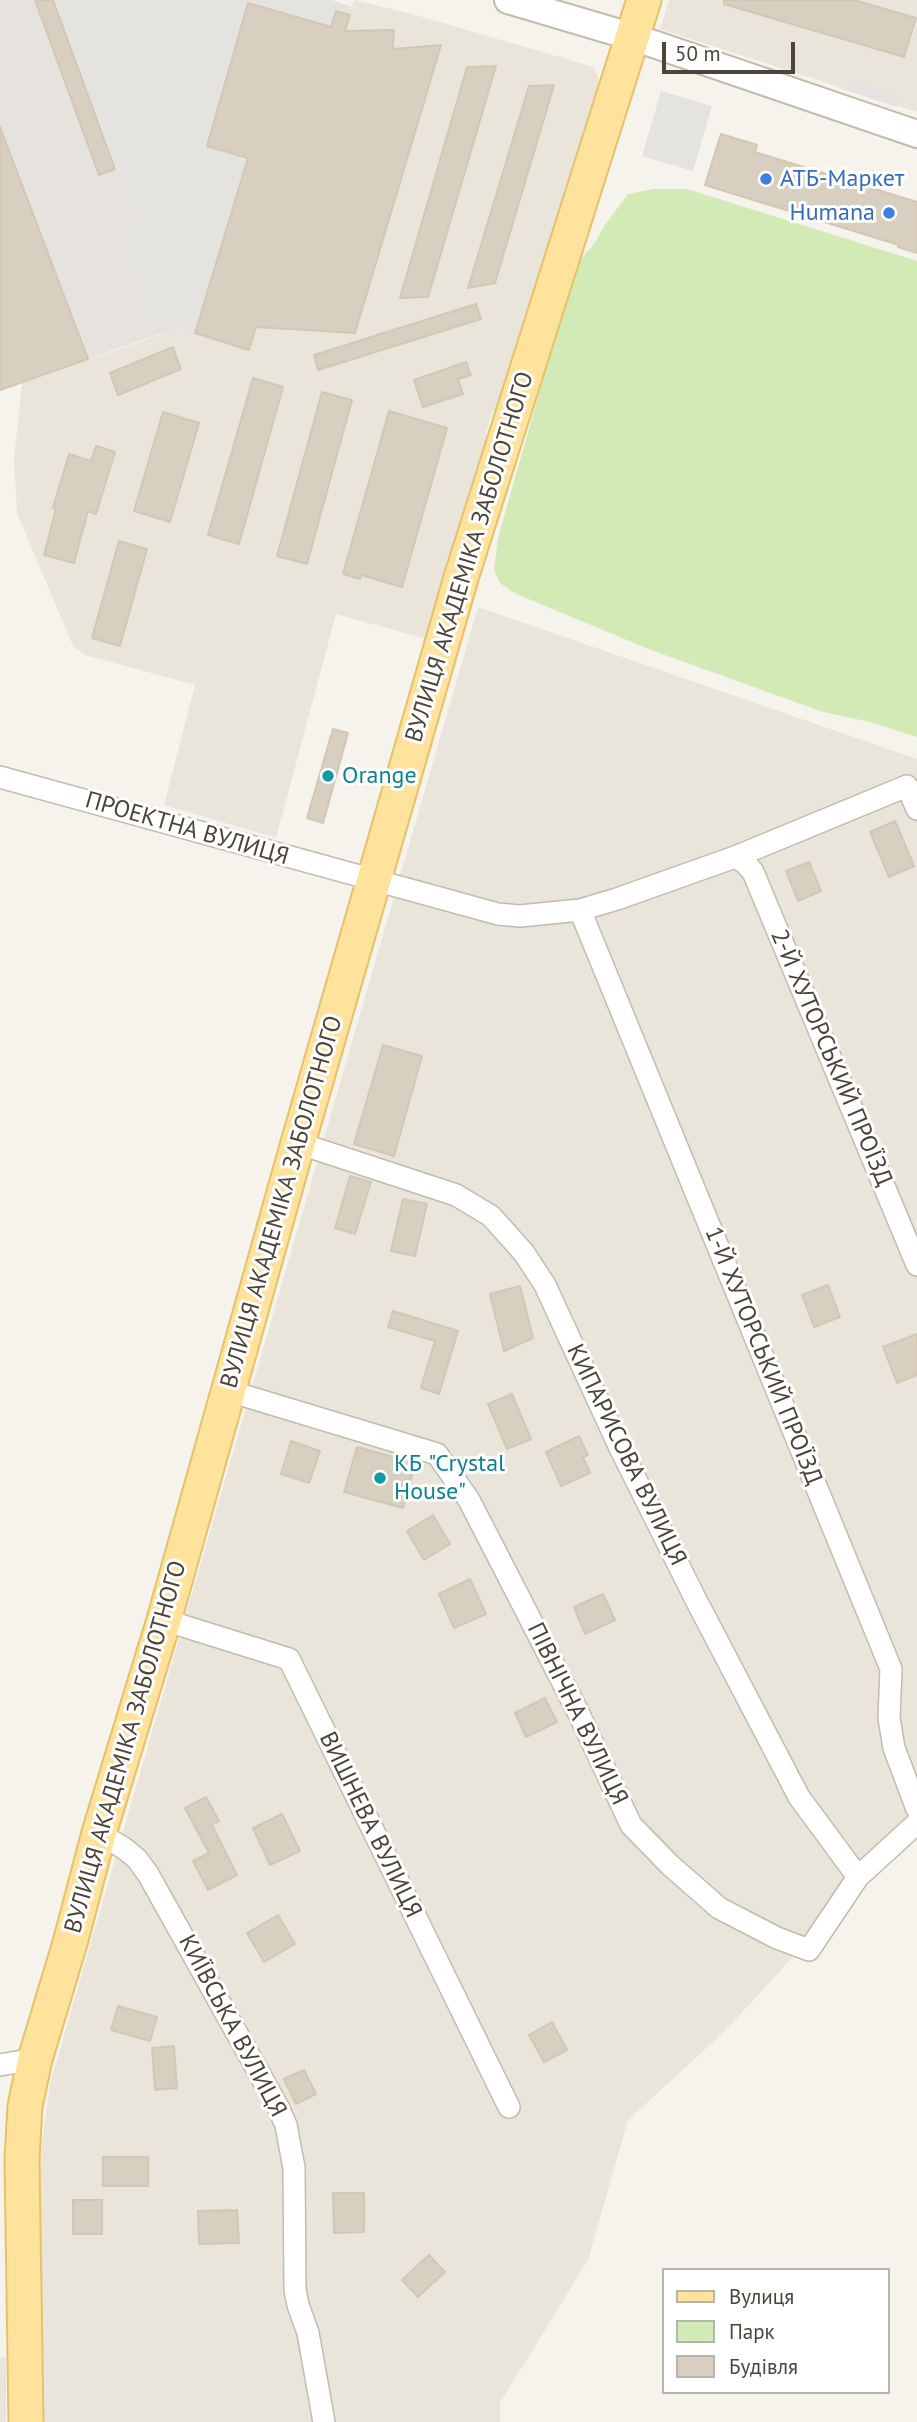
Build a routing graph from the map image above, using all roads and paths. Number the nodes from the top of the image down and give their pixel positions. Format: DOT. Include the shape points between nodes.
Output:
graph roads {
  1 [pos="508,0"];
  2 [pos="644,0"];
  3 [pos="633,37"];
  4 [pos="917,134"];
  5 [pos="0,777"];
  6 [pos="917,809"];
  7 [pos="735,858"];
  8 [pos="374,881"];
  9 [pos="580,910"];
  10 [pos="298,1143"];
  11 [pos="917,1265"];
  12 [pos="229,1391"];
  13 [pos="164,1620"];
  14 [pos="917,1809"];
  15 [pos="917,1823"];
  16 [pos="99,1833"];
  17 [pos="858,1877"];
  18 [pos="35,2059"];
  19 [pos="0,2065"];
  20 [pos="509,2108"];
  21 [pos="26,2422"];
  22 [pos="324,2422"];
  1 -- 3 [label="street"];
  2 -- 3 [label="main road, ВУЛИЦЯ АКАДЕМІКА ЗАБОЛОТНОГО"];
  3 -- 4 [label="street"];
  3 -- 8 [label="main road, ВУЛИЦЯ АКАДЕМІКА ЗАБОЛОТНОГО" via="496,464"];
  5 -- 8 [label="street, ПРОЕКТНА ВУЛИЦЯ"];
  6 -- 7 [label="street, ПРОЕКТНА ВУЛИЦЯ" via="907,786"];
  7 -- 9 [label="street, ПРОЕКТНА ВУЛИЦЯ"];
  7 -- 11 [label="street, 2-Й ХУТОРСЬКИЙ ПРОЇЗД" via="754,872"];
  8 -- 9 [label="street, ПРОЕКТНА ВУЛИЦЯ" via="498,914"];
  8 -- 10 [label="main road, ВУЛИЦЯ АКАДЕМІКА ЗАБОЛОТНОГО"];
  9 -- 14 [label="street, 1-Й ХУТОРСЬКИЙ ПРОЇЗД" via="891,1669 889,1718 894,1748"];
  10 -- 12 [label="main road, ВУЛИЦЯ АКАДЕМІКА ЗАБОЛОТНОГО"];
  10 -- 17 [label="street, КИПАРИСОВА ВУЛИЦЯ" via="456,1195 491,1216 524,1253 545,1285 620,1448 799,1797"];
  12 -- 13 [label="main road, ВУЛИЦЯ АКАДЕМІКА ЗАБОЛОТНОГО"];
  12 -- 17 [label="street, ПІВНІЧНА ВУЛИЦЯ" via="437,1454 469,1500 631,1825 719,1908 809,1950"];
  13 -- 16 [label="main road, ВУЛИЦЯ АКАДЕМІКА ЗАБОЛОТНОГО"];
  13 -- 20 [label="street, ВИШНЕВА ВУЛИЦЯ" via="289,1660"];
  15 -- 17 [label="street, ПІВНІЧНА ВУЛИЦЯ"];
  16 -- 18 [label="main road, ВУЛИЦЯ АКАДЕМІКА ЗАБОЛОТНОГО"];
  16 -- 22 [label="street, КИЇВСЬКА ВУЛИЦЯ" via="137,1859 148,1874 286,2125 294,2168 295,2290"];
  18 -- 19 [label="street"];
  18 -- 21 [label="main road, ВУЛИЦЯ АКАДЕМІКА ЗАБОЛОТНОГО" via="25,2106 22,2159"];
}
